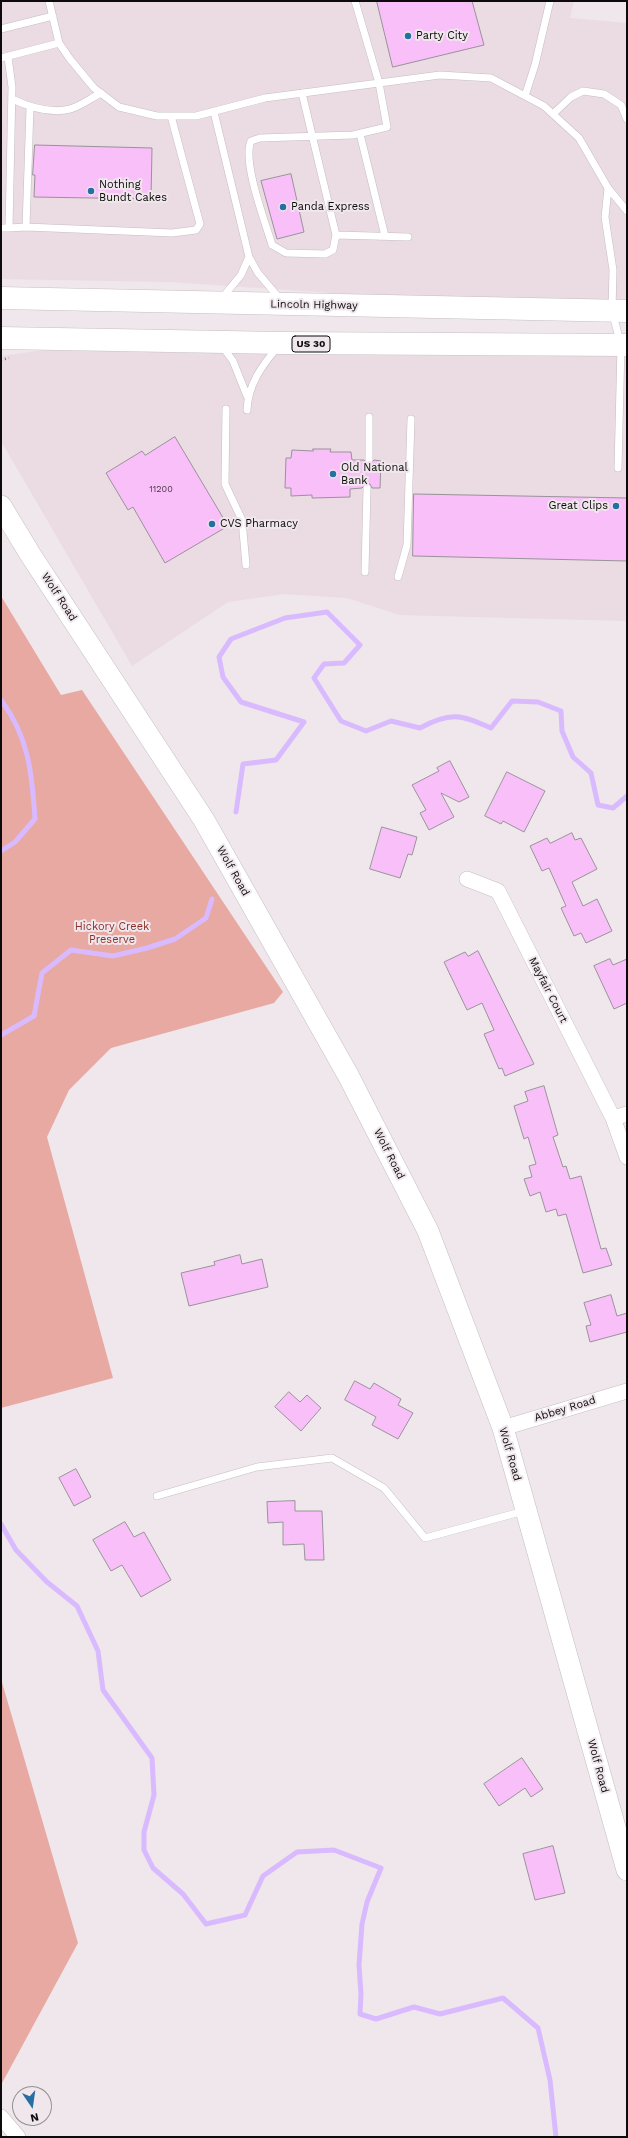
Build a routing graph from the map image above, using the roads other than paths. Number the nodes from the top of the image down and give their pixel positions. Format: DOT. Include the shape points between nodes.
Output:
graph roads {
  1 [pos="49,1"];
  2 [pos="355,1"];
  3 [pos="550,1"];
  4 [pos="53,16"];
  5 [pos="1,29"];
  6 [pos="59,43"];
  7 [pos="5,57"];
  8 [pos="379,83"];
  9 [pos="101,93"];
  10 [pos="302,94"];
  11 [pos="525,96"];
  12 [pos="12,99"];
  13 [pos="624,104"];
  14 [pos="30,108"];
  15 [pos="214,112"];
  16 [pos="553,114"];
  17 [pos="171,116"];
  18 [pos="627,119"];
  19 [pos="360,134"];
  20 [pos="312,137"];
  21 [pos="608,188"];
  22 [pos="627,211"];
  23 [pos="26,227"];
  24 [pos="1,228"];
  25 [pos="9,228"];
  26 [pos="336,235"];
  27 [pos="385,236"];
  28 [pos="408,237"];
  29 [pos="249,257"];
  30 [pos="1,298"];
  31 [pos="217,302"];
  32 [pos="285,304"];
  33 [pos="620,311"];
  34 [pos="1,338"];
  35 [pos="219,342"];
  36 [pos="625,342"];
  37 [pos="282,343"];
  38 [pos="247,396"];
  39 [pos="226,409"];
  40 [pos="247,410"];
  41 [pos="369,416"];
  42 [pos="411,419"];
  43 [pos="368,460"];
  44 [pos="618,468"];
  45 [pos="367,488"];
  46 [pos="1,506"];
  47 [pos="246,565"];
  48 [pos="365,572"];
  49 [pos="398,577"];
  50 [pos="467,879"];
  51 [pos="620,1116"];
  52 [pos="627,1157"];
  53 [pos="627,1390"];
  54 [pos="503,1428"];
  55 [pos="157,1496"];
  56 [pos="526,1511"];
  57 [pos="627,1870"];
  58 [pos="1,2117"];
  59 [pos="18,2137"];
  1 -- 4 [label="lane"];
  2 -- 8 [label="lane"];
  3 -- 11 [label="lane"];
  4 -- 5 [label="lane"];
  4 -- 6 [label="lane"];
  6 -- 7 [label="lane"];
  6 -- 9 [label="lane" via="70,60"];
  7 -- 12 [label="lane" via="11,74"];
  8 -- 10 [label="lane"];
  8 -- 11 [label="lane" via="440,75 491,78"];
  8 -- 19 [label="lane" via="387,127"];
  9 -- 14 [label="lane" via="71,109"];
  9 -- 17 [label="lane" via="119,107 157,116"];
  10 -- 15 [label="lane" via="265,98"];
  10 -- 20 [label="lane"];
  11 -- 16 [label="lane"];
  12 -- 14 [label="lane"];
  12 -- 25 [label="lane"];
  13 -- 16 [label="lane" via="604,94 583,91 571,97"];
  13 -- 18 [label="lane"];
  14 -- 23 [label="lane"];
  15 -- 17 [label="lane" via="196,116"];
  15 -- 29 [label="lane"];
  16 -- 21 [label="lane" via="579,138"];
  17 -- 23 [label="lane" via="200,224 196,230 172,233"];
  19 -- 20 [label="lane"];
  19 -- 27 [label="lane"];
  20 -- 26 [label="lane"];
  20 -- 26 [label="lane" via="272,136 251,141 248,156 253,179 272,245 279,251 330,253"];
  21 -- 22 [label="lane"];
  21 -- 33 [label="lane" via="605,217"];
  23 -- 25 [label="lane"];
  24 -- 25 [label="lane"];
  26 -- 27 [label="lane"];
  27 -- 28 [label="lane"];
  29 -- 31 [label="lane" via="241,275"];
  29 -- 32 [label="lane" via="258,273"];
  30 -- 31 [label="main road, Lincoln Highway"];
  31 -- 32 [label="main road, Lincoln Highway"];
  32 -- 33 [label="main road, Lincoln Highway"];
  33 -- 36 [label="lane"];
  34 -- 35 [label="main road, US 30"];
  35 -- 37 [label="main road, US 30"];
  35 -- 38 [label="lane" via="232,361"];
  36 -- 37 [label="main road, US 30"];
  36 -- 44 [label="lane"];
  37 -- 38 [label="lane" via="266,361"];
  38 -- 40 [label="lane"];
  39 -- 47 [label="lane" via="225,484 242,520"];
  41 -- 43 [label="lane"];
  42 -- 49 [label="lane" via="407,545"];
  45 -- 48 [label="lane"];
  46 -- 54 [label="main road, Wolf Road" via="204,820 348,1075 428,1231"];
  50 -- 51 [label="street, Mayfair Court" via="498,892"];
  51 -- 52 [label="street, Mayfair Court"];
  53 -- 54 [label="street, Abbey Road"];
  54 -- 56 [label="main road, Wolf Road"];
  55 -- 56 [label="lane" via="257,1467 332,1458 384,1488 425,1538"];
  56 -- 57 [label="main road, Wolf Road"];
  58 -- 59 [label="street"];
}
